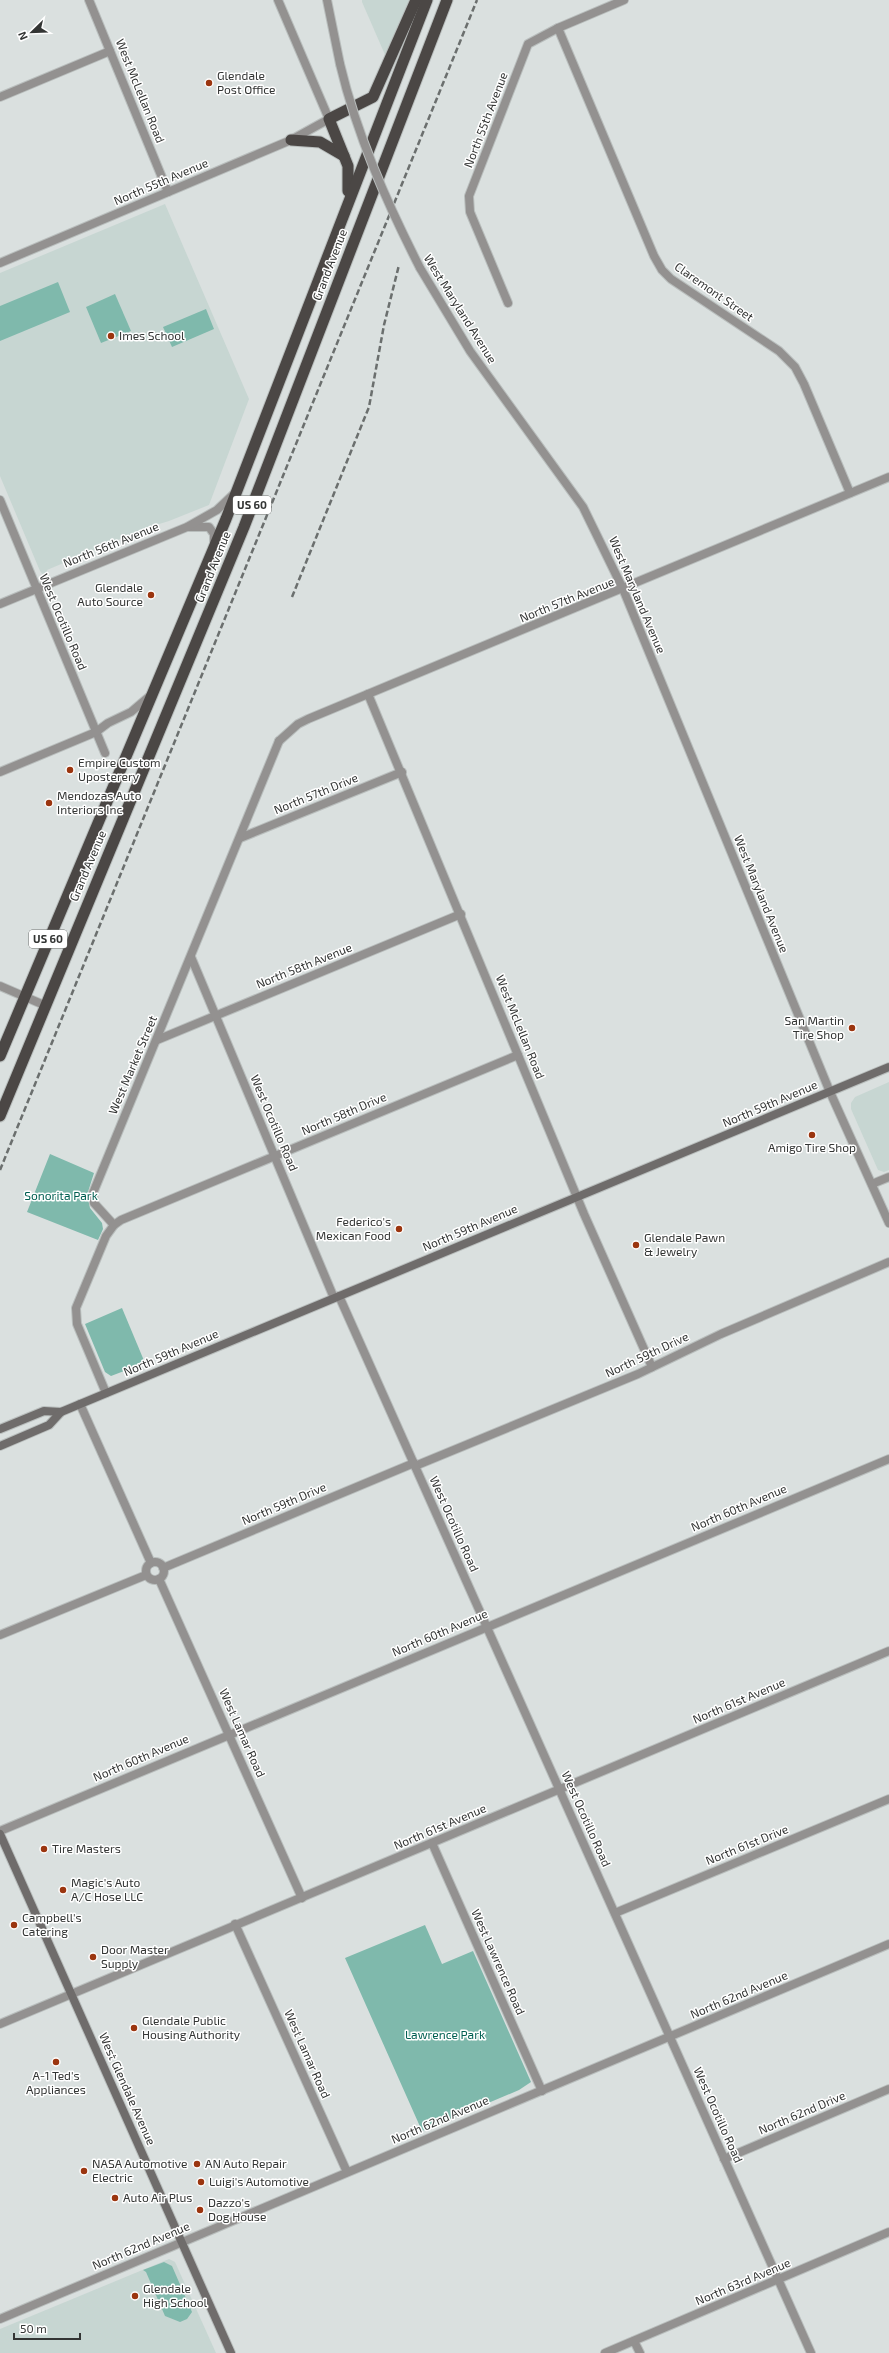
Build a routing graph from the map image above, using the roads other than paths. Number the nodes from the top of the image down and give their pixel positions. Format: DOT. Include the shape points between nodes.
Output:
graph roads {
  1 [pos="89,0"];
  2 [pos="278,0"];
  3 [pos="327,0"];
  4 [pos="416,0"];
  5 [pos="426,0"];
  6 [pos="447,0"];
  7 [pos="624,0"];
  8 [pos="558,28"];
  9 [pos="110,51"];
  10 [pos="0,98"];
  11 [pos="329,119"];
  12 [pos="291,140"];
  13 [pos="344,156"];
  14 [pos="168,192"];
  15 [pos="346,207"];
  16 [pos="0,263"];
  17 [pos="508,303"];
  18 [pos="889,477"];
  19 [pos="236,492"];
  20 [pos="850,493"];
  21 [pos="0,500"];
  22 [pos="187,527"];
  23 [pos="213,549"];
  24 [pos="37,589"];
  25 [pos="623,589"];
  26 [pos="0,604"];
  27 [pos="153,693"];
  28 [pos="368,694"];
  29 [pos="96,732"];
  30 [pos="279,741"];
  31 [pos="105,753"];
  32 [pos="0,772"];
  33 [pos="402,772"];
  34 [pos="240,838"];
  35 [pos="461,914"];
  36 [pos="191,957"];
  37 [pos="0,986"];
  38 [pos="24,996"];
  39 [pos="44,1005"];
  40 [pos="215,1016"];
  41 [pos="156,1040"];
  42 [pos="518,1055"];
  43 [pos="0,1056"];
  44 [pos="889,1067"];
  45 [pos="830,1092"];
  46 [pos="0,1116"];
  47 [pos="274,1156"];
  48 [pos="889,1178"];
  49 [pos="872,1184"];
  50 [pos="578,1197"];
  51 [pos="889,1223"];
  52 [pos="114,1225"];
  53 [pos="889,1262"];
  54 [pos="337,1297"];
  55 [pos="652,1367"];
  56 [pos="106,1393"];
  57 [pos="80,1404"];
  58 [pos="61,1412"];
  59 [pos="0,1429"];
  60 [pos="0,1446"];
  61 [pos="889,1459"];
  62 [pos="414,1464"];
  63 [pos="151,1562"];
  64 [pos="163,1568"];
  65 [pos="146,1575"];
  66 [pos="159,1579"];
  67 [pos="486,1626"];
  68 [pos="0,1635"];
  69 [pos="889,1651"];
  70 [pos="229,1735"];
  71 [pos="560,1790"];
  72 [pos="889,1799"];
  73 [pos="0,1831"];
  74 [pos="0,1834"];
  75 [pos="432,1843"];
  76 [pos="302,1898"];
  77 [pos="615,1912"];
  78 [pos="235,1924"];
  79 [pos="889,1944"];
  80 [pos="71,1994"];
  81 [pos="0,2024"];
  82 [pos="670,2037"];
  83 [pos="889,2089"];
  84 [pos="542,2090"];
  85 [pos="724,2159"];
  86 [pos="347,2172"];
  87 [pos="889,2232"];
  88 [pos="182,2242"];
  89 [pos="778,2280"];
  90 [pos="0,2319"];
  91 [pos="634,2341"];
  92 [pos="231,2353"];
  93 [pos="605,2353"];
  94 [pos="640,2353"];
  95 [pos="811,2353"];
  1 -- 9 [label="street, West McLellan Road"];
  2 -- 11 [label="street"];
  3 -- 25 [label="street, West Maryland Avenue, bridge" via="345,84 373,168 420,268 466,346 583,507"];
  4 -- 11 [label="highway" via="373,97"];
  5 -- 15 [label="highway, Grand Avenue / US 60"];
  6 -- 39 [label="highway, Grand Avenue / US 60" via="244,527"];
  7 -- 8 [label="street, North 55th Avenue"];
  8 -- 17 [label="street, North 55th Avenue" via="528,44 469,196 470,212"];
  8 -- 20 [label="street, Claremont Street" via="662,270 671,279 779,351 795,367"];
  9 -- 10 [label="street"];
  9 -- 14 [label="street, West McLellan Road"];
  11 -- 12 [label="street, North 55th Avenue"];
  11 -- 13 [label="highway"];
  12 -- 13 [label="highway" via="320,142"];
  12 -- 14 [label="street, North 55th Avenue"];
  13 -- 15 [label="highway" via="349,178"];
  14 -- 16 [label="street, North 55th Avenue"];
  15 -- 19 [label="highway, Grand Avenue / US 60"];
  18 -- 20 [label="street, North 57th Avenue"];
  19 -- 22 [label="street, North 56th Avenue" via="217,510"];
  19 -- 23 [label="highway, Grand Avenue / US 60"];
  20 -- 25 [label="street, North 57th Avenue"];
  21 -- 24 [label="street, West Ocotillo Road"];
  22 -- 23 [label="street, North 56th Avenue" via="209,527 214,534"];
  22 -- 24 [label="street, North 56th Avenue"];
  23 -- 27 [label="highway, Grand Avenue / US 60"];
  24 -- 26 [label="street, North 56th Avenue"];
  24 -- 29 [label="street, West Ocotillo Road"];
  25 -- 28 [label="street, North 57th Avenue"];
  25 -- 45 [label="street, West Maryland Avenue"];
  27 -- 29 [label="street" via="131,712"];
  27 -- 38 [label="highway, Grand Avenue / US 60"];
  28 -- 30 [label="street, North 57th Avenue" via="298,724"];
  28 -- 33 [label="street, West McLellan Road"];
  29 -- 31 [label="street, West Ocotillo Road"];
  29 -- 32 [label="street"];
  30 -- 34 [label="street, West Market Street"];
  33 -- 34 [label="street, North 57th Drive"];
  33 -- 35 [label="street, West McLellan Road"];
  34 -- 36 [label="street, West Market Street"];
  35 -- 40 [label="street, North 58th Avenue"];
  35 -- 42 [label="street, West McLellan Road"];
  36 -- 40 [label="street, West Ocotillo Road"];
  36 -- 41 [label="street, West Market Street"];
  37 -- 38 [label="street"];
  38 -- 39 [label="street"];
  38 -- 43 [label="highway, Grand Avenue / US 60"];
  39 -- 46 [label="highway, Grand Avenue / US 60"];
  40 -- 41 [label="street, North 58th Avenue"];
  40 -- 47 [label="street, West Ocotillo Road"];
  41 -- 52 [label="street, West Market Street" via="92,1193 94,1203"];
  42 -- 47 [label="street, North 58th Drive"];
  42 -- 50 [label="street, West McLellan Road"];
  44 -- 45 [label="main road, North 59th Avenue"];
  45 -- 49 [label="street, West Maryland Avenue"];
  45 -- 50 [label="main road, North 59th Avenue"];
  47 -- 52 [label="street, North 58th Drive"];
  47 -- 54 [label="street, West Ocotillo Road"];
  48 -- 49 [label="street"];
  49 -- 51 [label="street, West Maryland Avenue"];
  50 -- 54 [label="main road, North 59th Avenue"];
  50 -- 55 [label="street, West McLellan Road"];
  52 -- 56 [label="street" via="106,1236 76,1308 77,1324"];
  53 -- 55 [label="street, North 59th Drive" via="721,1334"];
  54 -- 56 [label="main road, North 59th Avenue"];
  54 -- 62 [label="street, West Ocotillo Road"];
  55 -- 62 [label="street, North 59th Drive"];
  56 -- 57 [label="main road, North 59th Avenue"];
  57 -- 58 [label="main road, North 59th Avenue"];
  57 -- 63 [label="street"];
  58 -- 59 [label="main road, North 59th Avenue" via="44,1411"];
  58 -- 60 [label="main road, North 59th Avenue" via="50,1425"];
  61 -- 67 [label="street, North 60th Avenue"];
  62 -- 64 [label="street, North 59th Drive"];
  62 -- 67 [label="street, West Ocotillo Road"];
  63 -- 64 [label="street" via="157,1562"];
  63 -- 65 [label="street" via="146,1569"];
  64 -- 66 [label="street" via="163,1576"];
  65 -- 66 [label="street" via="152,1580"];
  65 -- 68 [label="street"];
  66 -- 70 [label="street, West Lamar Road"];
  67 -- 70 [label="street, North 60th Avenue"];
  67 -- 71 [label="street, West Ocotillo Road"];
  69 -- 71 [label="street, North 61st Avenue"];
  70 -- 73 [label="street, North 60th Avenue"];
  70 -- 76 [label="street, West Lamar Road"];
  71 -- 75 [label="street, North 61st Avenue"];
  71 -- 77 [label="street, West Ocotillo Road"];
  72 -- 77 [label="street, North 61st Drive"];
  74 -- 80 [label="main road, West Glendale Avenue"];
  75 -- 76 [label="street, North 61st Avenue"];
  75 -- 84 [label="street, West Lawrence Road"];
  76 -- 78 [label="street, North 61st Avenue"];
  77 -- 82 [label="street, West Ocotillo Road"];
  78 -- 80 [label="street, North 61st Avenue"];
  78 -- 86 [label="street, West Lamar Road"];
  79 -- 82 [label="street, North 62nd Avenue"];
  80 -- 81 [label="street, North 61st Avenue"];
  80 -- 88 [label="main road, West Glendale Avenue"];
  82 -- 84 [label="street, North 62nd Avenue"];
  82 -- 85 [label="street, West Ocotillo Road"];
  83 -- 85 [label="street, North 62nd Drive"];
  84 -- 86 [label="street, North 62nd Avenue"];
  85 -- 89 [label="street, West Ocotillo Road"];
  86 -- 88 [label="street, North 62nd Avenue"];
  87 -- 89 [label="street, North 63rd Avenue"];
  88 -- 90 [label="street, North 62nd Avenue"];
  88 -- 92 [label="main road, West Glendale Avenue"];
  89 -- 91 [label="street, North 63rd Avenue"];
  89 -- 95 [label="street, West Ocotillo Road"];
  91 -- 93 [label="street, North 63rd Avenue"];
  91 -- 94 [label="street"];
}
